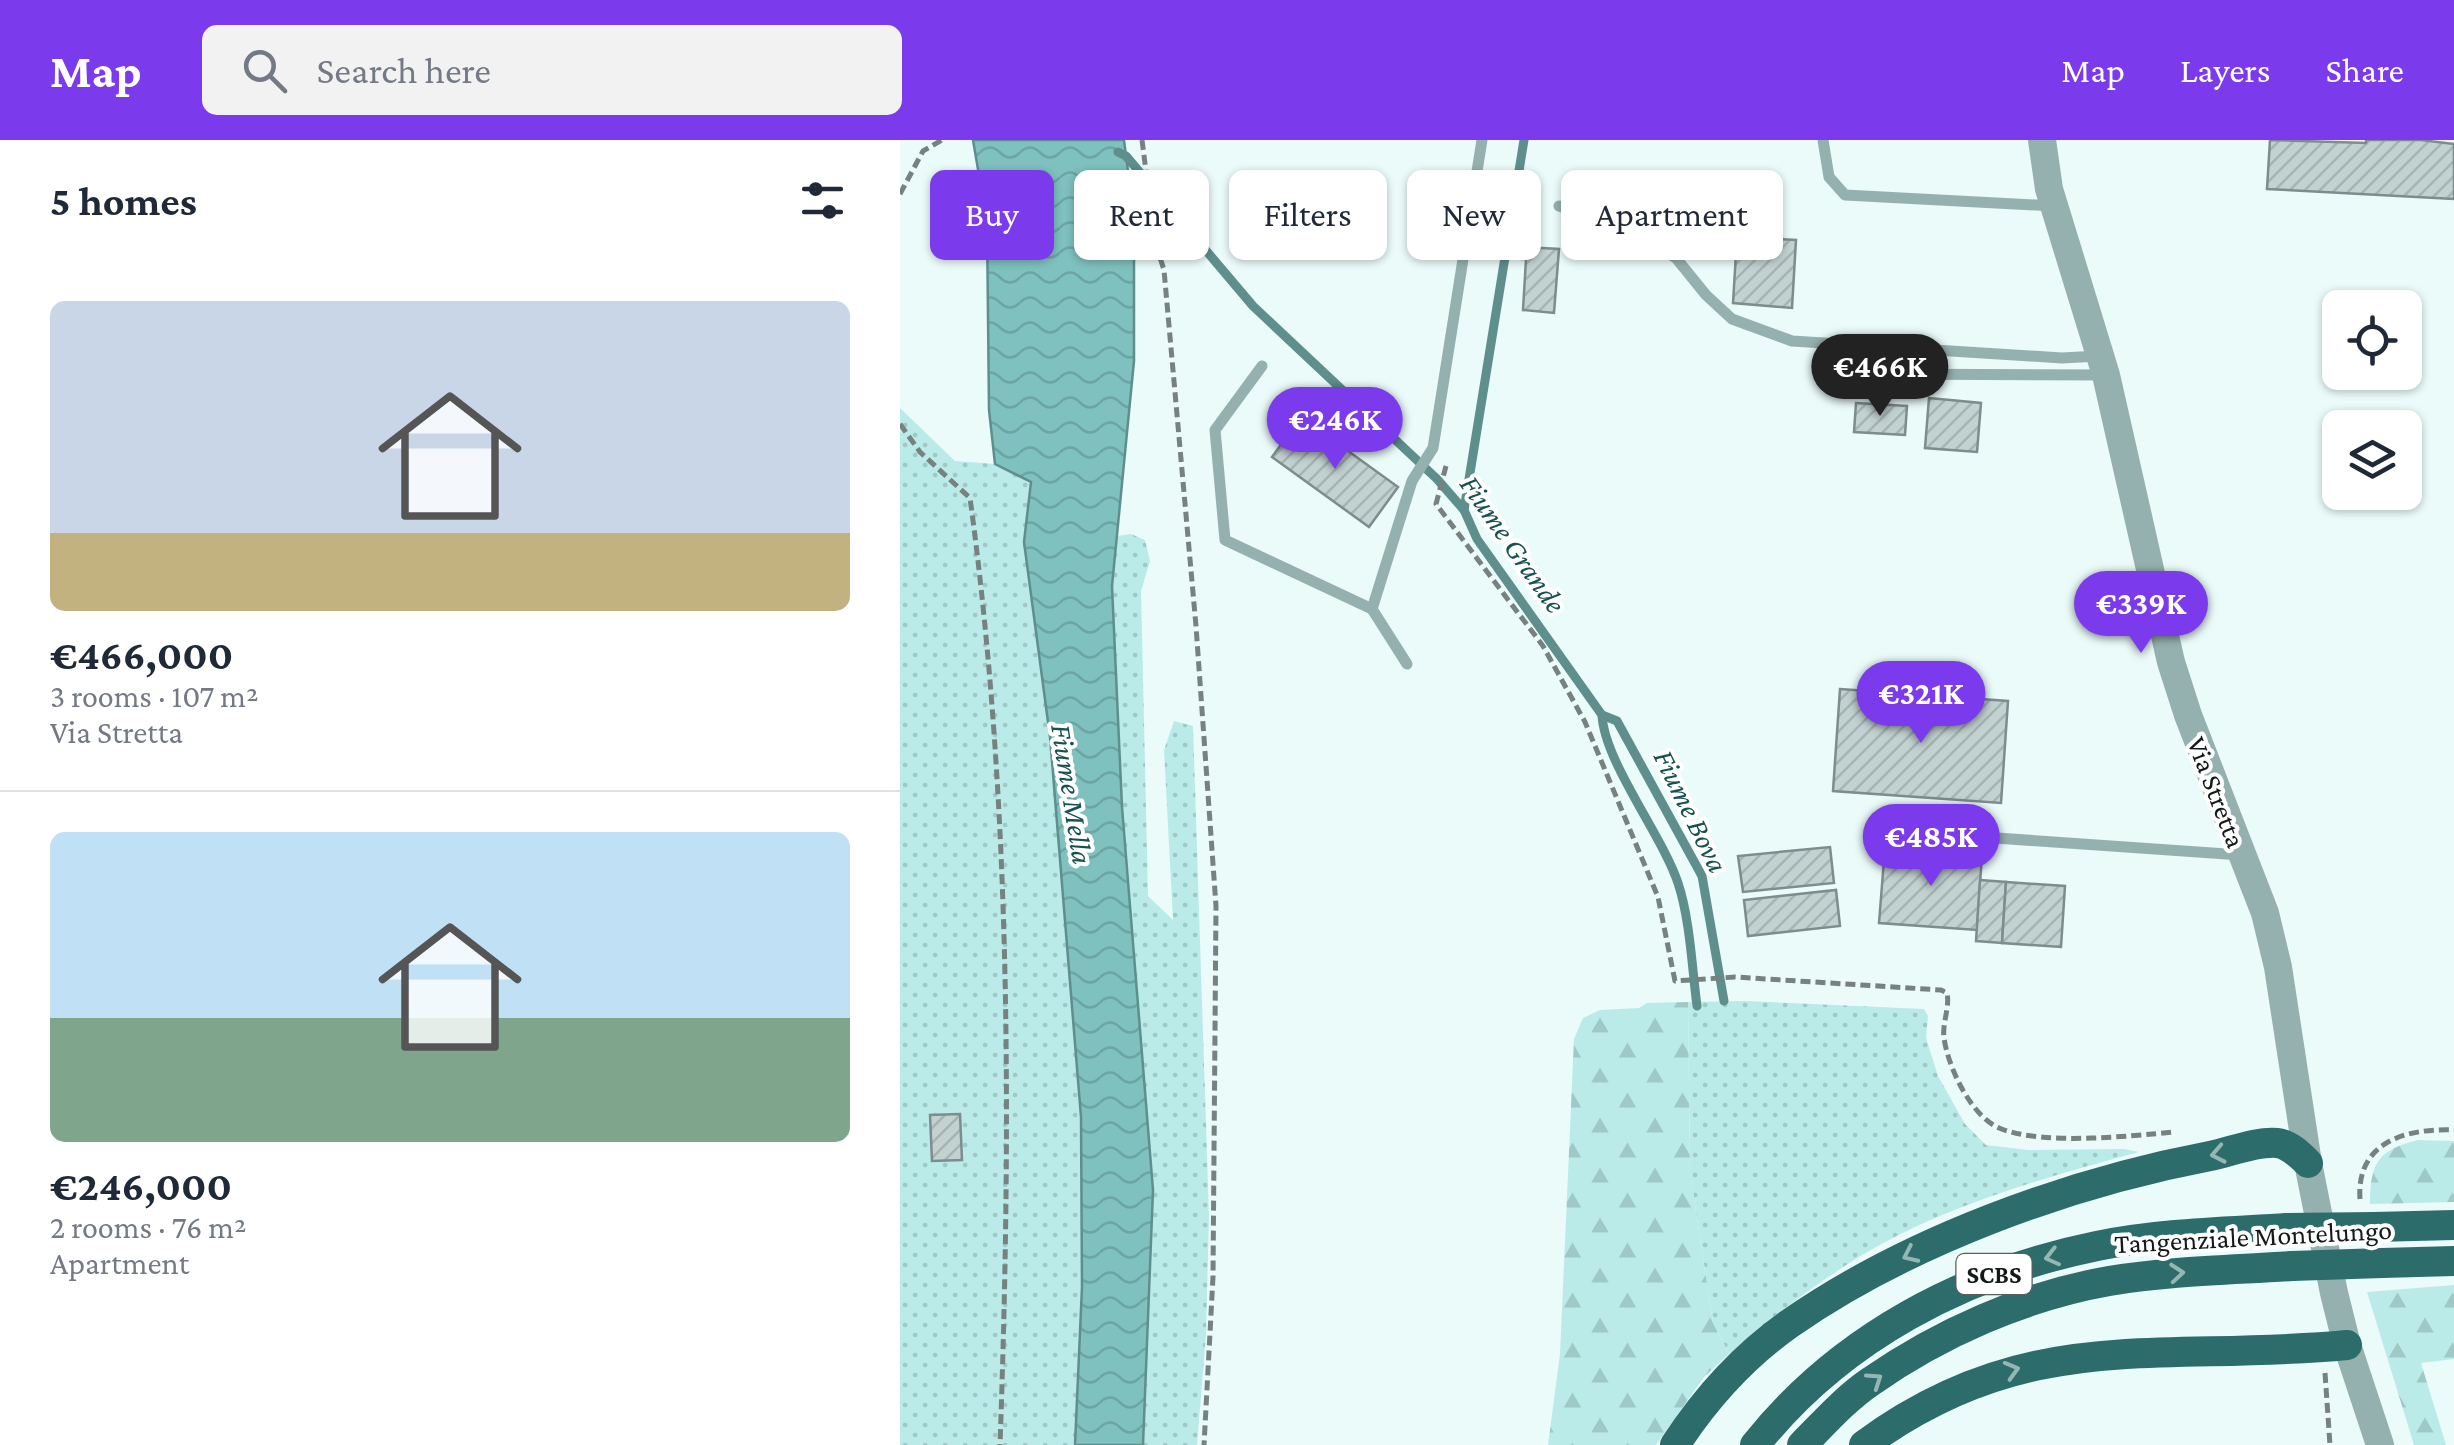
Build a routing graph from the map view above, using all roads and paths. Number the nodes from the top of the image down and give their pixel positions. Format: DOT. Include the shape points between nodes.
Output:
graph roads {
  1 [pos="922,140"];
  2 [pos="942,140"];
  3 [pos="1142,140"];
  4 [pos="1482,140"];
  5 [pos="1824,140"];
  6 [pos="2042,140"];
  7 [pos="924,151"];
  8 [pos="900,194"];
  9 [pos="1559,206"];
  10 [pos="2054,206"];
  11 [pos="2102,365"];
  12 [pos="1262,366"];
  13 [pos="1877,374"];
  14 [pos="900,424"];
  15 [pos="1447,462"];
  16 [pos="1372,609"];
  17 [pos="1407,664"];
  18 [pos="1924,834"];
  19 [pos="2241,855"];
  20 [pos="2454,1130"];
  21 [pos="2058,1138"];
  22 [pos="2308,1163"];
  23 [pos="2367,1216"];
  24 [pos="2454,1225"];
  25 [pos="2454,1262"];
  26 [pos="2346,1346"];
  27 [pos="1000,1445"];
  28 [pos="1204,1445"];
  29 [pos="1675,1445"];
  30 [pos="1755,1445"];
  31 [pos="1802,1445"];
  32 [pos="1864,1445"];
  33 [pos="2380,1445"];
  1 -- 7 [label="path"];
  2 -- 7 [label="path"];
  3 -- 28 [label="path" via="1164,270 1216,906 1214,1277"];
  4 -- 16 [label="lane" via="1432,448 1412,482"];
  5 -- 10 [label="lane" via="1830,177 1845,195"];
  6 -- 10 [label="street, Via Stretta"];
  7 -- 8 [label="path"];
  9 -- 11 [label="lane" via="1620,226 1676,258 1732,319 1792,340"];
  10 -- 11 [label="street, Via Stretta"];
  11 -- 13 [label="lane"];
  11 -- 19 [label="street, Via Stretta" via="2172,662"];
  12 -- 16 [label="lane" via="1215,430 1225,540"];
  14 -- 27 [label="path" via="970,498 981,580 1002,937"];
  15 -- 21 [label="path" via="1436,504 1543,646 1585,722 1658,897 1675,980 1734,976 1941,990 1949,1002 1943,1036 1971,1104 1997,1128"];
  16 -- 17 [label="lane"];
  18 -- 19 [label="lane"];
  19 -- 22 [label="street, Via Stretta" via="2278,967"];
  20 -- 23 [label="path" via="2400,1134 2374,1152 2359,1180"];
  22 -- 26 [label="street, Via Stretta"];
  22 -- 29 [label="highway, one-way" via="2278,1142 2192,1159 2033,1203 1910,1254 1788,1326 1722,1383"];
  23 -- 24 [label="highway, Tangenziale Montelungo / SCBS"];
  23 -- 30 [label="highway, Tangenziale Montelungo / SCBS, one-way, bridge" via="2099,1245 1988,1276 1851,1350"];
  31 -- 25 [label="highway, Tangenziale Montelungo / SCBS, one-way, bridge" via="1868,1383 1998,1312 2050,1294 2169,1274"];
  32 -- 26 [label="highway, one-way" via="1945,1394 2061,1359"];
  26 -- 33 [label="street, Via Stretta"];
}
